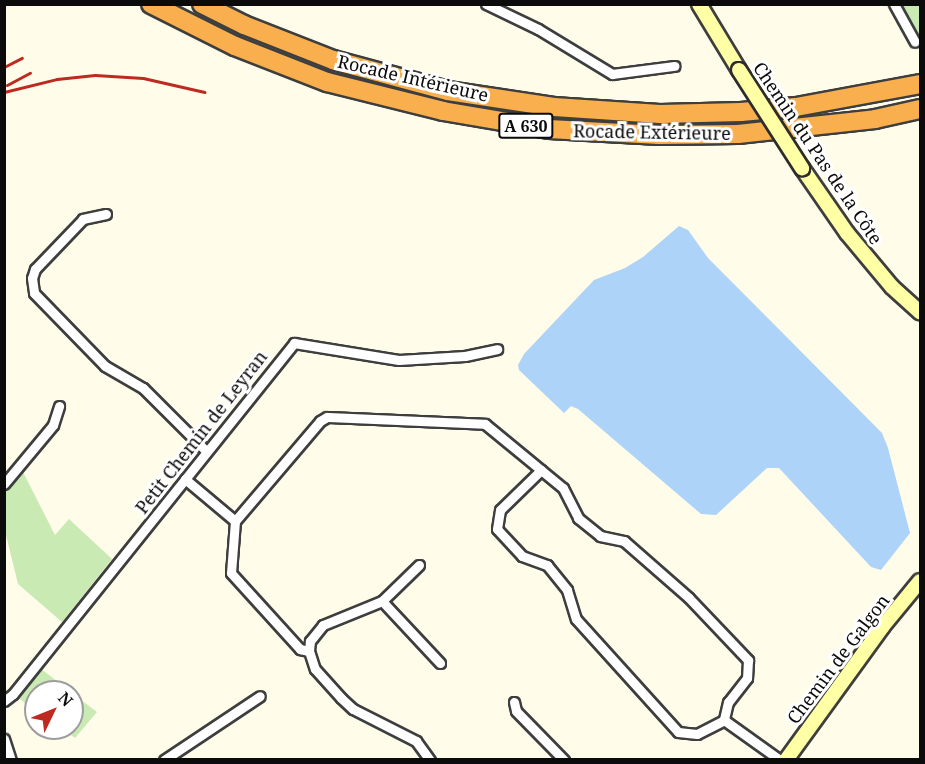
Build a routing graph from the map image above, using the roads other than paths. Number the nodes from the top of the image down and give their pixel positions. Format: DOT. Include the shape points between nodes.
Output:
graph roads {
  1 [pos="152,4"];
  2 [pos="202,4"];
  3 [pos="486,4"];
  4 [pos="699,4"];
  5 [pos="894,4"];
  6 [pos="915,42"];
  7 [pos="674,66"];
  8 [pos="921,84"];
  9 [pos="921,109"];
  10 [pos="106,214"];
  11 [pos="921,312"];
  12 [pos="497,349"];
  13 [pos="59,406"];
  14 [pos="206,452"];
  15 [pos="541,470"];
  16 [pos="185,479"];
  17 [pos="4,484"];
  18 [pos="235,521"];
  19 [pos="418,565"];
  20 [pos="921,581"];
  21 [pos="382,601"];
  22 [pos="309,651"];
  23 [pos="440,663"];
  24 [pos="260,696"];
  25 [pos="4,701"];
  26 [pos="514,702"];
  27 [pos="724,720"];
  28 [pos="4,739"];
  29 [pos="11,759"];
  30 [pos="164,759"];
  31 [pos="430,759"];
  32 [pos="564,759"];
  33 [pos="780,759"];
  34 [pos="786,759"];
  1 -- 9 [label="highway, Rocade Extérieure / A 630" via="235,46 327,82 443,111 549,129 659,135 738,134 875,119"];
  2 -- 8 [label="highway, Rocade Intérieure / A 630" via="333,60 448,90 554,107 660,114 741,112 808,105"];
  3 -- 7 [label="street" via="538,29 612,74"];
  4 -- 11 [label="street, Chemin du Pas de la Côte, bridge" via="801,168 847,233 892,287"];
  5 -- 6 [label="street"];
  10 -- 14 [label="street" via="83,219 35,269 34,293 105,366 143,388"];
  12 -- 14 [label="street, Petit Chemin de Leyran" via="465,356 399,360 294,343"];
  13 -- 17 [label="street" via="53,426"];
  14 -- 16 [label="street, Petit Chemin de Leyran"];
  15 -- 18 [label="street" via="485,424 327,417"];
  15 -- 27 [label="street" via="563,488 578,518 600,536 624,541 689,598 748,660 747,678 728,702"];
  15 -- 27 [label="street" via="500,510 497,529 522,556 547,565 567,590 576,619 678,732 697,734"];
  16 -- 18 [label="street"];
  16 -- 25 [label="street, Petit Chemin de Leyran"];
  18 -- 22 [label="street" via="231,573 300,649"];
  19 -- 21 [label="street"];
  20 -- 34 [label="street, Chemin de Galgon" via="883,626"];
  21 -- 22 [label="street" via="323,625 310,641"];
  21 -- 23 [label="street"];
  22 -- 31 [label="street" via="315,669 353,709 416,741"];
  24 -- 30 [label="street"];
  26 -- 32 [label="street" via="516,711"];
  27 -- 33 [label="street"];
  28 -- 29 [label="street"];
}
